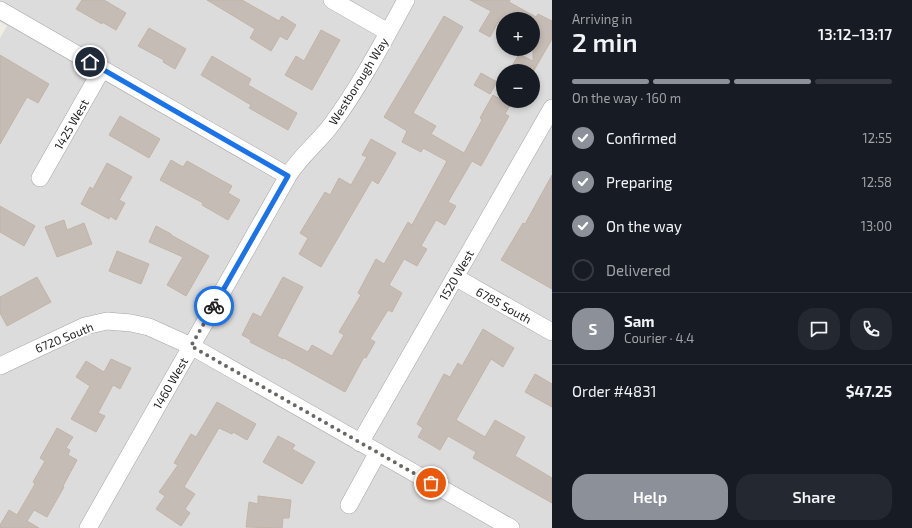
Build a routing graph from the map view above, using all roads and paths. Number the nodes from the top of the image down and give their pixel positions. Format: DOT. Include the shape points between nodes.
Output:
graph roads {
  1 [pos="332,0"];
  2 [pos="406,0"];
  3 [pos="0,10"];
  4 [pos="388,32"];
  5 [pos="102,69"];
  6 [pos="551,113"];
  7 [pos="288,176"];
  8 [pos="40,178"];
  9 [pos="455,277"];
  10 [pos="552,332"];
  11 [pos="191,346"];
  12 [pos="0,366"];
  13 [pos="360,443"];
  14 [pos="378,452"];
  15 [pos="349,505"];
  16 [pos="88,528"];
  17 [pos="510,528"];
  1 -- 4 [label="street"];
  2 -- 4 [label="street, Westborough Way"];
  3 -- 5 [label="street"];
  4 -- 7 [label="street, Westborough Way" via="338,116 323,136 295,164"];
  5 -- 7 [label="street"];
  5 -- 8 [label="street, 1425 West"];
  6 -- 9 [label="street, 1520 West"];
  7 -- 11 [label="street, 1460 West"];
  9 -- 10 [label="street, 6785 South"];
  9 -- 13 [label="street, 1520 West"];
  11 -- 12 [label="street, 6720 South" via="149,328 107,321 85,326"];
  11 -- 13 [label="street, 6720 South"];
  11 -- 16 [label="street, 1460 West"];
  13 -- 14 [label="street, 6720 South"];
  14 -- 15 [label="street"];
  14 -- 17 [label="street, 6720 South"];
}
